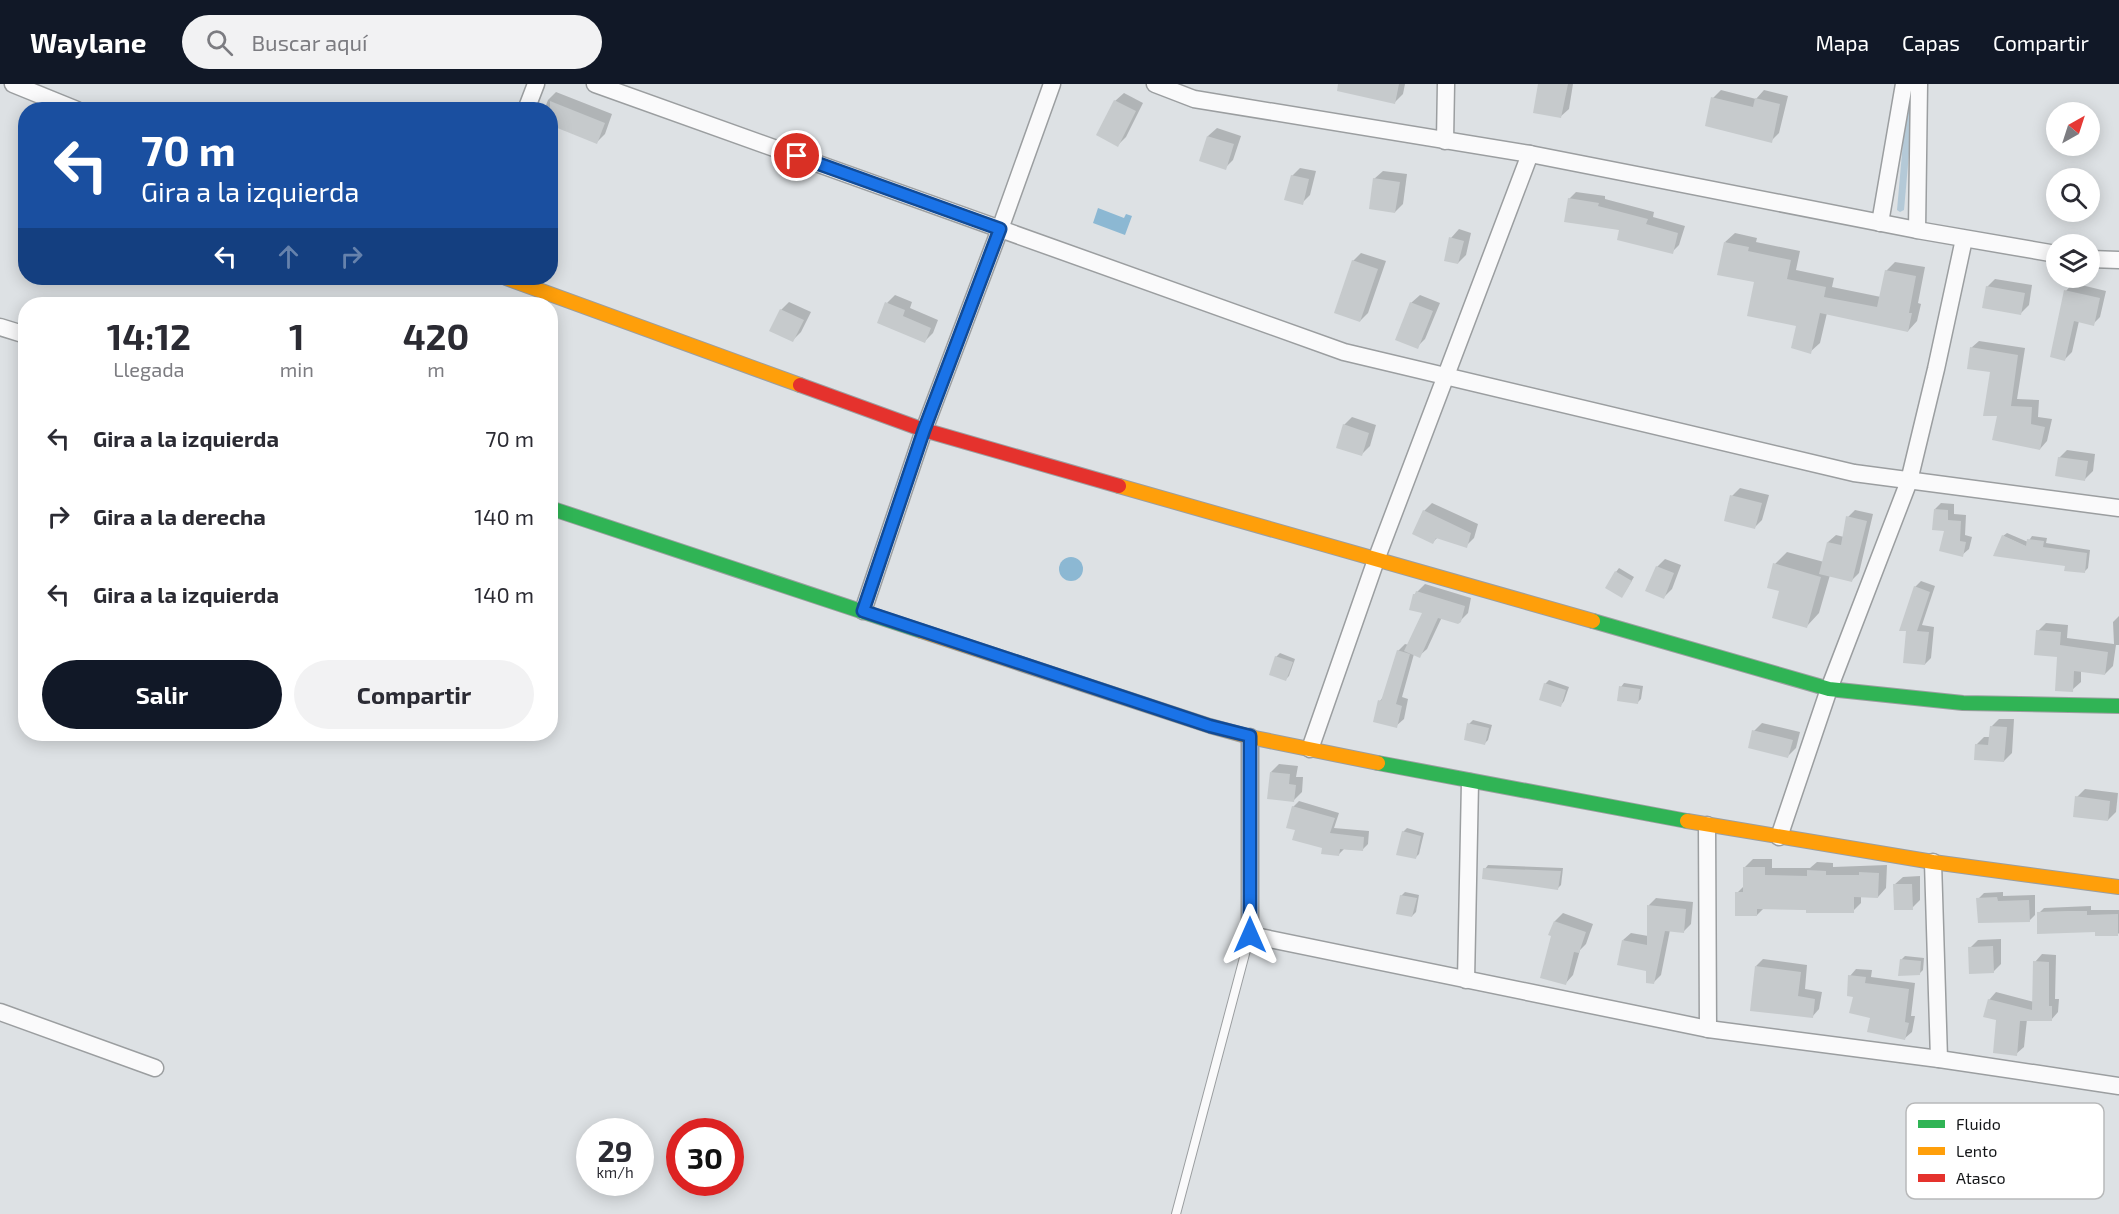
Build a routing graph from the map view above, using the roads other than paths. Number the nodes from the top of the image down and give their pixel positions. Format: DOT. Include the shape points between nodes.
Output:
graph roads {
  1 [pos="13,84"];
  2 [pos="536,84"];
  3 [pos="595,84"];
  4 [pos="1052,84"];
  5 [pos="1446,84"];
  6 [pos="1904,84"];
  7 [pos="1919,84"];
  8 [pos="1160,85"];
  9 [pos="57,102"];
  10 [pos="529,102"];
  11 [pos="1445,141"];
  12 [pos="1530,154"];
  13 [pos="1881,223"];
  14 [pos="1000,229"];
  15 [pos="1917,230"];
  16 [pos="1964,239"];
  17 [pos="2046,252"];
  18 [pos="2100,259"];
  19 [pos="2119,260"];
  20 [pos="525,285"];
  21 [pos="0,327"];
  22 [pos="18,333"];
  23 [pos="1446,376"];
  24 [pos="924,430"];
  25 [pos="1909,481"];
  26 [pos="2119,508"];
  27 [pos="558,511"];
  28 [pos="1376,560"];
  29 [pos="863,611"];
  30 [pos="1829,688"];
  31 [pos="2119,706"];
  32 [pos="1250,736"];
  33 [pos="1310,749"];
  34 [pos="1470,782"];
  35 [pos="1707,825"];
  36 [pos="1779,837"];
  37 [pos="1934,862"];
  38 [pos="2119,887"];
  39 [pos="1250,935"];
  40 [pos="1466,980"];
  41 [pos="0,1012"];
  42 [pos="1708,1029"];
  43 [pos="1939,1059"];
  44 [pos="155,1068"];
  45 [pos="2119,1086"];
  46 [pos="1176,1214"];
  1 -- 9 [label="street"];
  2 -- 10 [label="street"];
  3 -- 14 [label="street"];
  4 -- 14 [label="street"];
  5 -- 11 [label="street"];
  6 -- 13 [label="street"];
  7 -- 15 [label="street"];
  8 -- 11 [label="street" via="1194,99"];
  11 -- 12 [label="street"];
  12 -- 13 [label="street"];
  12 -- 23 [label="street"];
  13 -- 15 [label="street"];
  14 -- 23 [label="street" via="1344,352"];
  14 -- 24 [label="street"];
  15 -- 16 [label="street"];
  16 -- 17 [label="street"];
  16 -- 25 [label="street"];
  18 -- 19 [label="street"];
  20 -- 24 [label="street"];
  21 -- 22 [label="street"];
  23 -- 25 [label="street" via="1854,473"];
  23 -- 28 [label="street"];
  24 -- 28 [label="street"];
  24 -- 29 [label="street"];
  25 -- 26 [label="street"];
  25 -- 30 [label="street"];
  27 -- 29 [label="street"];
  28 -- 30 [label="street"];
  28 -- 33 [label="street"];
  29 -- 32 [label="street"];
  30 -- 31 [label="street" via="1963,703"];
  30 -- 36 [label="street"];
  32 -- 33 [label="street"];
  32 -- 39 [label="street"];
  33 -- 34 [label="street"];
  34 -- 35 [label="street"];
  34 -- 40 [label="street"];
  35 -- 36 [label="street"];
  35 -- 42 [label="street"];
  36 -- 37 [label="street"];
  37 -- 38 [label="street"];
  37 -- 43 [label="street"];
  39 -- 40 [label="street"];
  39 -- 46 [label="lane"];
  40 -- 42 [label="street"];
  41 -- 44 [label="street"];
  42 -- 43 [label="street"];
  43 -- 45 [label="street"];
}
